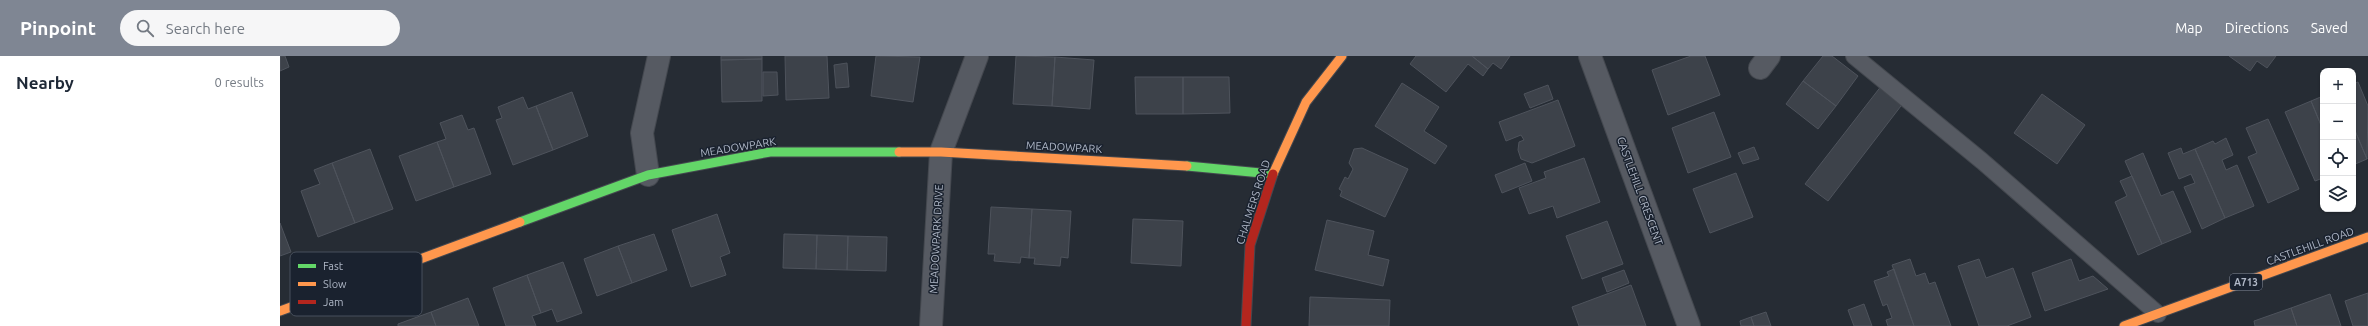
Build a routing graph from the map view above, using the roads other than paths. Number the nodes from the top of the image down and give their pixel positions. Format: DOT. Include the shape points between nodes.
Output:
graph roads {
  1 [pos="659,56"];
  2 [pos="976,56"];
  3 [pos="1342,56"];
  4 [pos="1590,56"];
  5 [pos="1854,56"];
  6 [pos="941,152"];
  7 [pos="1273,174"];
  8 [pos="648,175"];
  9 [pos="2368,237"];
  10 [pos="422,259"];
  11 [pos="290,308"];
  12 [pos="280,312"];
  13 [pos="2158,314"];
  14 [pos="931,326"];
  15 [pos="1246,326"];
  16 [pos="1689,326"];
  17 [pos="2124,326"];
  1 -- 8 [label="street" via="642,133"];
  2 -- 6 [label="street, MEADOWPARK DRIVE"];
  3 -- 7 [label="street, CHALMERS ROAD" via="1306,102"];
  4 -- 16 [label="street, CASTLEHILL CRESCENT"];
  5 -- 13 [label="lane" via="1982,160"];
  6 -- 7 [label="street, MEADOWPARK" via="1192,166"];
  6 -- 8 [label="street, MEADOWPARK" via="770,152"];
  6 -- 14 [label="street, MEADOWPARK DRIVE"];
  7 -- 15 [label="street, CHALMERS ROAD" via="1250,245"];
  8 -- 10 [label="street, MEADOWPARK"];
  9 -- 13 [label="street, CASTLEHILL ROAD / A713"];
  11 -- 12 [label="street, MEADOWPARK"];
  13 -- 17 [label="street, CASTLEHILL ROAD / A713"];
}
